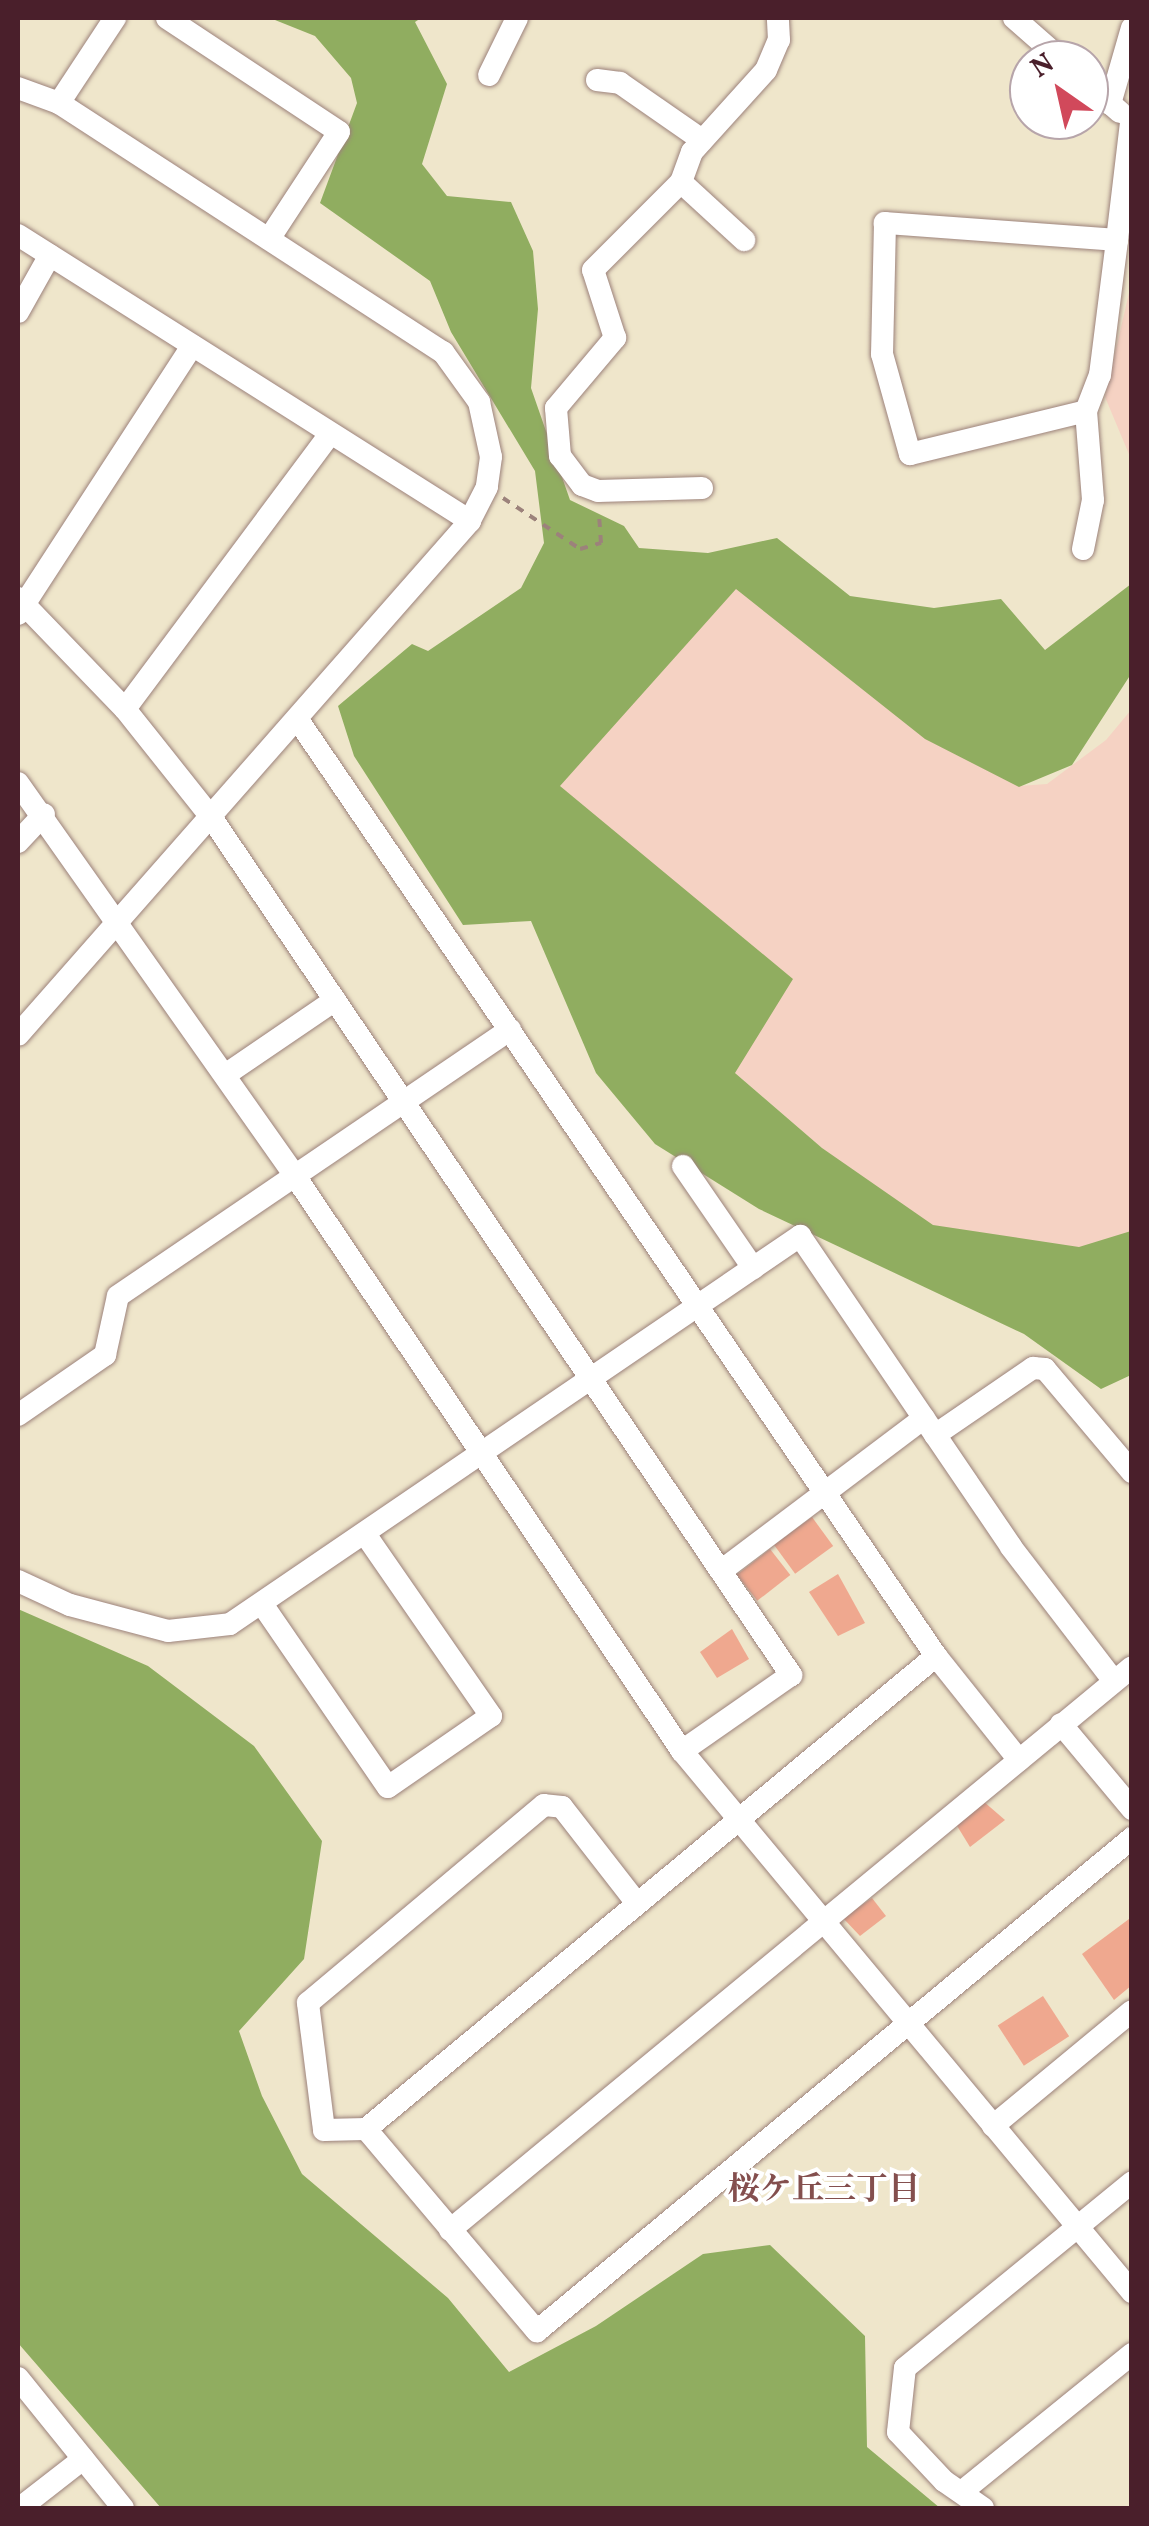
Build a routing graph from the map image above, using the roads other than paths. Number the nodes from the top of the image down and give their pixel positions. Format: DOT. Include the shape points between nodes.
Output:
graph roads {
  1 [pos="115,18"];
  2 [pos="167,18"];
  3 [pos="516,18"];
  4 [pos="778,18"];
  5 [pos="1014,18"];
  6 [pos="1132,28"];
  7 [pos="1039,40"];
  8 [pos="489,76"];
  9 [pos="597,80"];
  10 [pos="18,88"];
  11 [pos="59,103"];
  12 [pos="1110,104"];
  13 [pos="1131,122"];
  14 [pos="702,140"];
  15 [pos="681,182"];
  16 [pos="18,235"];
  17 [pos="269,239"];
  18 [pos="744,240"];
  19 [pos="1117,240"];
  20 [pos="50,255"];
  21 [pos="18,312"];
  22 [pos="192,346"];
  23 [pos="1086,411"];
  24 [pos="330,434"];
  25 [pos="702,488"];
  26 [pos="470,520"];
  27 [pos="1083,549"];
  28 [pos="20,606"];
  29 [pos="125,710"];
  30 [pos="298,720"];
  31 [pos="18,783"];
  32 [pos="44,814"];
  33 [pos="210,817"];
  34 [pos="18,842"];
  35 [pos="117,920"];
  36 [pos="335,1000"];
  37 [pos="510,1030"];
  38 [pos="18,1035"];
  39 [pos="225,1075"];
  40 [pos="404,1102"];
  41 [pos="683,1166"];
  42 [pos="295,1176"];
  43 [pos="753,1268"];
  44 [pos="697,1306"];
  45 [pos="591,1379"];
  46 [pos="18,1415"];
  47 [pos="929,1426"];
  48 [pos="480,1455"];
  49 [pos="1132,1472"];
  50 [pos="822,1495"];
  51 [pos="365,1534"];
  52 [pos="720,1571"];
  53 [pos="18,1580"];
  54 [pos="262,1604"];
  55 [pos="936,1656"];
  56 [pos="1123,1674"];
  57 [pos="1062,1724"];
  58 [pos="682,1751"];
  59 [pos="1019,1760"];
  60 [pos="1132,1808"];
  61 [pos="737,1818"];
  62 [pos="1132,1838"];
  63 [pos="636,1902"];
  64 [pos="823,1922"];
  65 [pos="1132,2011"];
  66 [pos="908,2023"];
  67 [pos="993,2126"];
  68 [pos="366,2130"];
  69 [pos="1132,2182"];
  70 [pos="1076,2227"];
  71 [pos="450,2230"];
  72 [pos="1132,2292"];
  73 [pos="1132,2354"];
  74 [pos="18,2378"];
  75 [pos="83,2459"];
  76 [pos="964,2490"];
  77 [pos="20,2508"];
  78 [pos="123,2508"];
  79 [pos="983,2508"];
  1 -- 11 [label="street"];
  2 -- 17 [label="street" via="338,132"];
  3 -- 8 [label="street"];
  4 -- 14 [label="street" via="766,70"];
  5 -- 7 [label="street"];
  6 -- 12 [label="street"];
  9 -- 14 [label="street" via="620,83"];
  10 -- 11 [label="street"];
  11 -- 17 [label="street"];
  12 -- 13 [label="street"];
  13 -- 19 [label="street"];
  14 -- 15 [label="street"];
  15 -- 18 [label="street"];
  15 -- 25 [label="street" via="594,270 616,338 556,408 560,456 582,485 598,492"];
  16 -- 20 [label="street"];
  17 -- 26 [label="street" via="443,352 472,389 489,430 487,487"];
  19 -- 23 [label="street" via="1100,375"];
  19 -- 23 [label="street" via="884,223 882,354 910,454"];
  20 -- 21 [label="street"];
  20 -- 22 [label="street"];
  22 -- 24 [label="street"];
  22 -- 28 [label="street"];
  23 -- 27 [label="street" via="1093,500"];
  24 -- 26 [label="street"];
  24 -- 29 [label="street"];
  26 -- 30 [label="street"];
  28 -- 29 [label="street"];
  29 -- 33 [label="street"];
  30 -- 33 [label="street"];
  30 -- 37 [label="street"];
  31 -- 32 [label="street"];
  32 -- 34 [label="street"];
  32 -- 35 [label="street"];
  33 -- 35 [label="street"];
  33 -- 36 [label="street"];
  35 -- 38 [label="street"];
  35 -- 39 [label="street"];
  36 -- 39 [label="street"];
  36 -- 40 [label="street"];
  37 -- 40 [label="street"];
  37 -- 44 [label="street"];
  39 -- 42 [label="street"];
  40 -- 42 [label="street"];
  40 -- 45 [label="street"];
  41 -- 43 [label="street"];
  42 -- 46 [label="street" via="118,1296 106,1356"];
  42 -- 48 [label="street"];
  43 -- 44 [label="street"];
  43 -- 47 [label="street" via="800,1236"];
  44 -- 45 [label="street"];
  44 -- 50 [label="street"];
  45 -- 48 [label="street"];
  45 -- 52 [label="street"];
  47 -- 49 [label="street" via="1033,1368 1045,1370"];
  47 -- 50 [label="street"];
  47 -- 56 [label="street"];
  48 -- 51 [label="street"];
  48 -- 58 [label="street"];
  50 -- 52 [label="street"];
  50 -- 55 [label="street"];
  51 -- 54 [label="street"];
  51 -- 54 [label="street" via="492,1716 388,1787"];
  52 -- 58 [label="street" via="791,1675"];
  53 -- 54 [label="street" via="70,1605 168,1631 230,1624"];
  55 -- 59 [label="street"];
  55 -- 61 [label="street"];
  56 -- 57 [label="street"];
  57 -- 59 [label="street"];
  57 -- 60 [label="street"];
  58 -- 61 [label="street"];
  59 -- 64 [label="street"];
  61 -- 63 [label="street"];
  61 -- 64 [label="street"];
  62 -- 66 [label="street"];
  63 -- 68 [label="street"];
  63 -- 68 [label="street" via="562,1807 544,1805 308,2003 324,2130"];
  64 -- 66 [label="street"];
  64 -- 71 [label="street"];
  65 -- 67 [label="street"];
  66 -- 67 [label="street"];
  66 -- 71 [label="street" via="537,2331"];
  67 -- 70 [label="street"];
  68 -- 71 [label="street"];
  69 -- 70 [label="street"];
  70 -- 72 [label="street"];
  70 -- 76 [label="street" via="905,2368 898,2432 944,2481"];
  73 -- 76 [label="street"];
  74 -- 75 [label="street"];
  75 -- 77 [label="street"];
  75 -- 78 [label="street"];
  76 -- 79 [label="street"];
}
